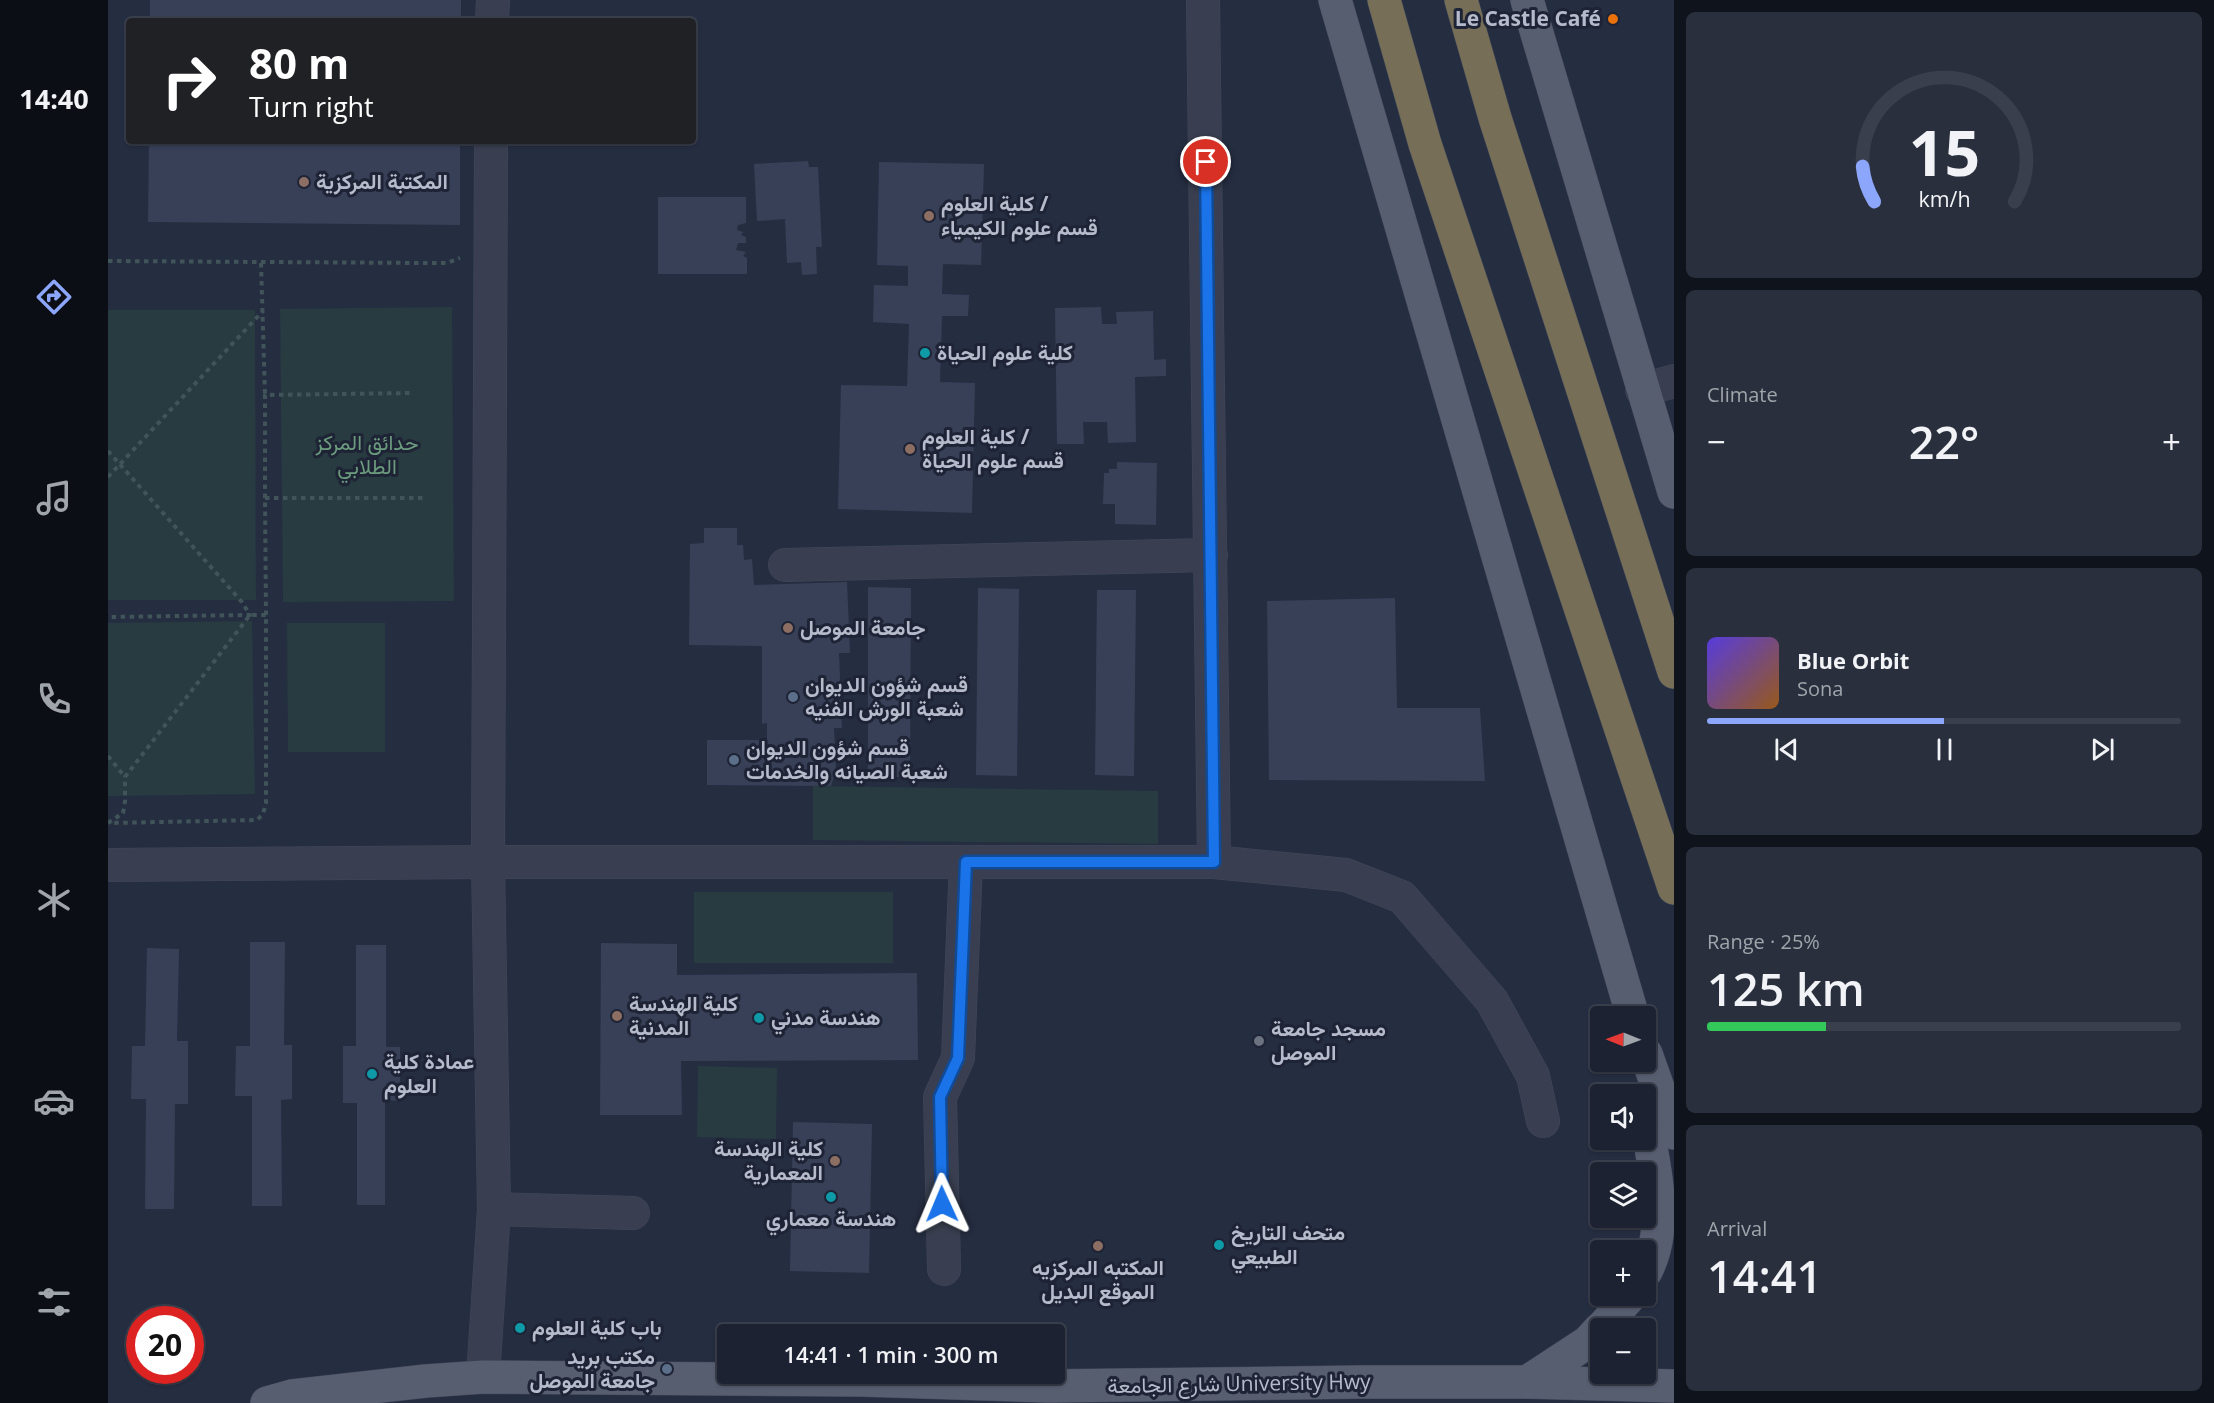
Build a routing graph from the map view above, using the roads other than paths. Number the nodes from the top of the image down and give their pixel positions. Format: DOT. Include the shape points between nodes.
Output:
graph roads {
  1 [pos="493,0"];
  2 [pos="1203,0"];
  3 [pos="1335,0"];
  4 [pos="1384,0"];
  5 [pos="1461,0"];
  6 [pos="1527,0"];
  7 [pos="492,18"];
  8 [pos="491,144"];
  9 [pos="1674,381"];
  10 [pos="1642,390"];
  11 [pos="1674,492"];
  12 [pos="1211,555"];
  13 [pos="785,565"];
  14 [pos="1674,672"];
  15 [pos="488,862"];
  16 [pos="966,862"];
  17 [pos="1214,862"];
  18 [pos="108,865"];
  19 [pos="1674,888"];
  20 [pos="1630,1006"];
  21 [pos="1652,1072"];
  22 [pos="1543,1120"];
  23 [pos="1674,1133"];
  24 [pos="1651,1150"];
  25 [pos="494,1209"];
  26 [pos="633,1213"];
  27 [pos="1655,1240"];
  28 [pos="944,1269"];
  29 [pos="1621,1306"];
  30 [pos="1611,1318"];
  31 [pos="1590,1340"];
  32 [pos="483,1377"];
  33 [pos="1527,1382"];
  34 [pos="1674,1386"];
  35 [pos="267,1403"];
  1 -- 7 [label="street"];
  2 -- 12 [label="street"];
  3 -- 20 [label="main road"];
  4 -- 19 [label="highway" via="1425,144"];
  5 -- 14 [label="highway" via="1495,118"];
  6 -- 10 [label="main road"];
  8 -- 15 [label="street"];
  9 -- 10 [label="street"];
  10 -- 11 [label="main road"];
  12 -- 13 [label="street"];
  12 -- 17 [label="street"];
  15 -- 16 [label="street"];
  15 -- 18 [label="street"];
  15 -- 25 [label="street"];
  16 -- 17 [label="street"];
  16 -- 28 [label="street" via="958,1058 940,1097"];
  17 -- 22 [label="street" via="1346,875 1402,897 1492,1001 1533,1076"];
  21 -- 23 [label="main road"];
  24 -- 27 [label="main road" via="1657,1183"];
  25 -- 26 [label="street"];
  25 -- 32 [label="street"];
  29 -- 30 [label="main road"];
  31 -- 33 [label="main road"];
  32 -- 33 [label="main road, شارع الجامعة University Hwy" via="861,1380 1048,1386"];
  32 -- 35 [label="main road, شارع الجامعة University Hwy" via="292,1396"];
  33 -- 34 [label="main road, شارع الجامعة University Hwy"];
}
